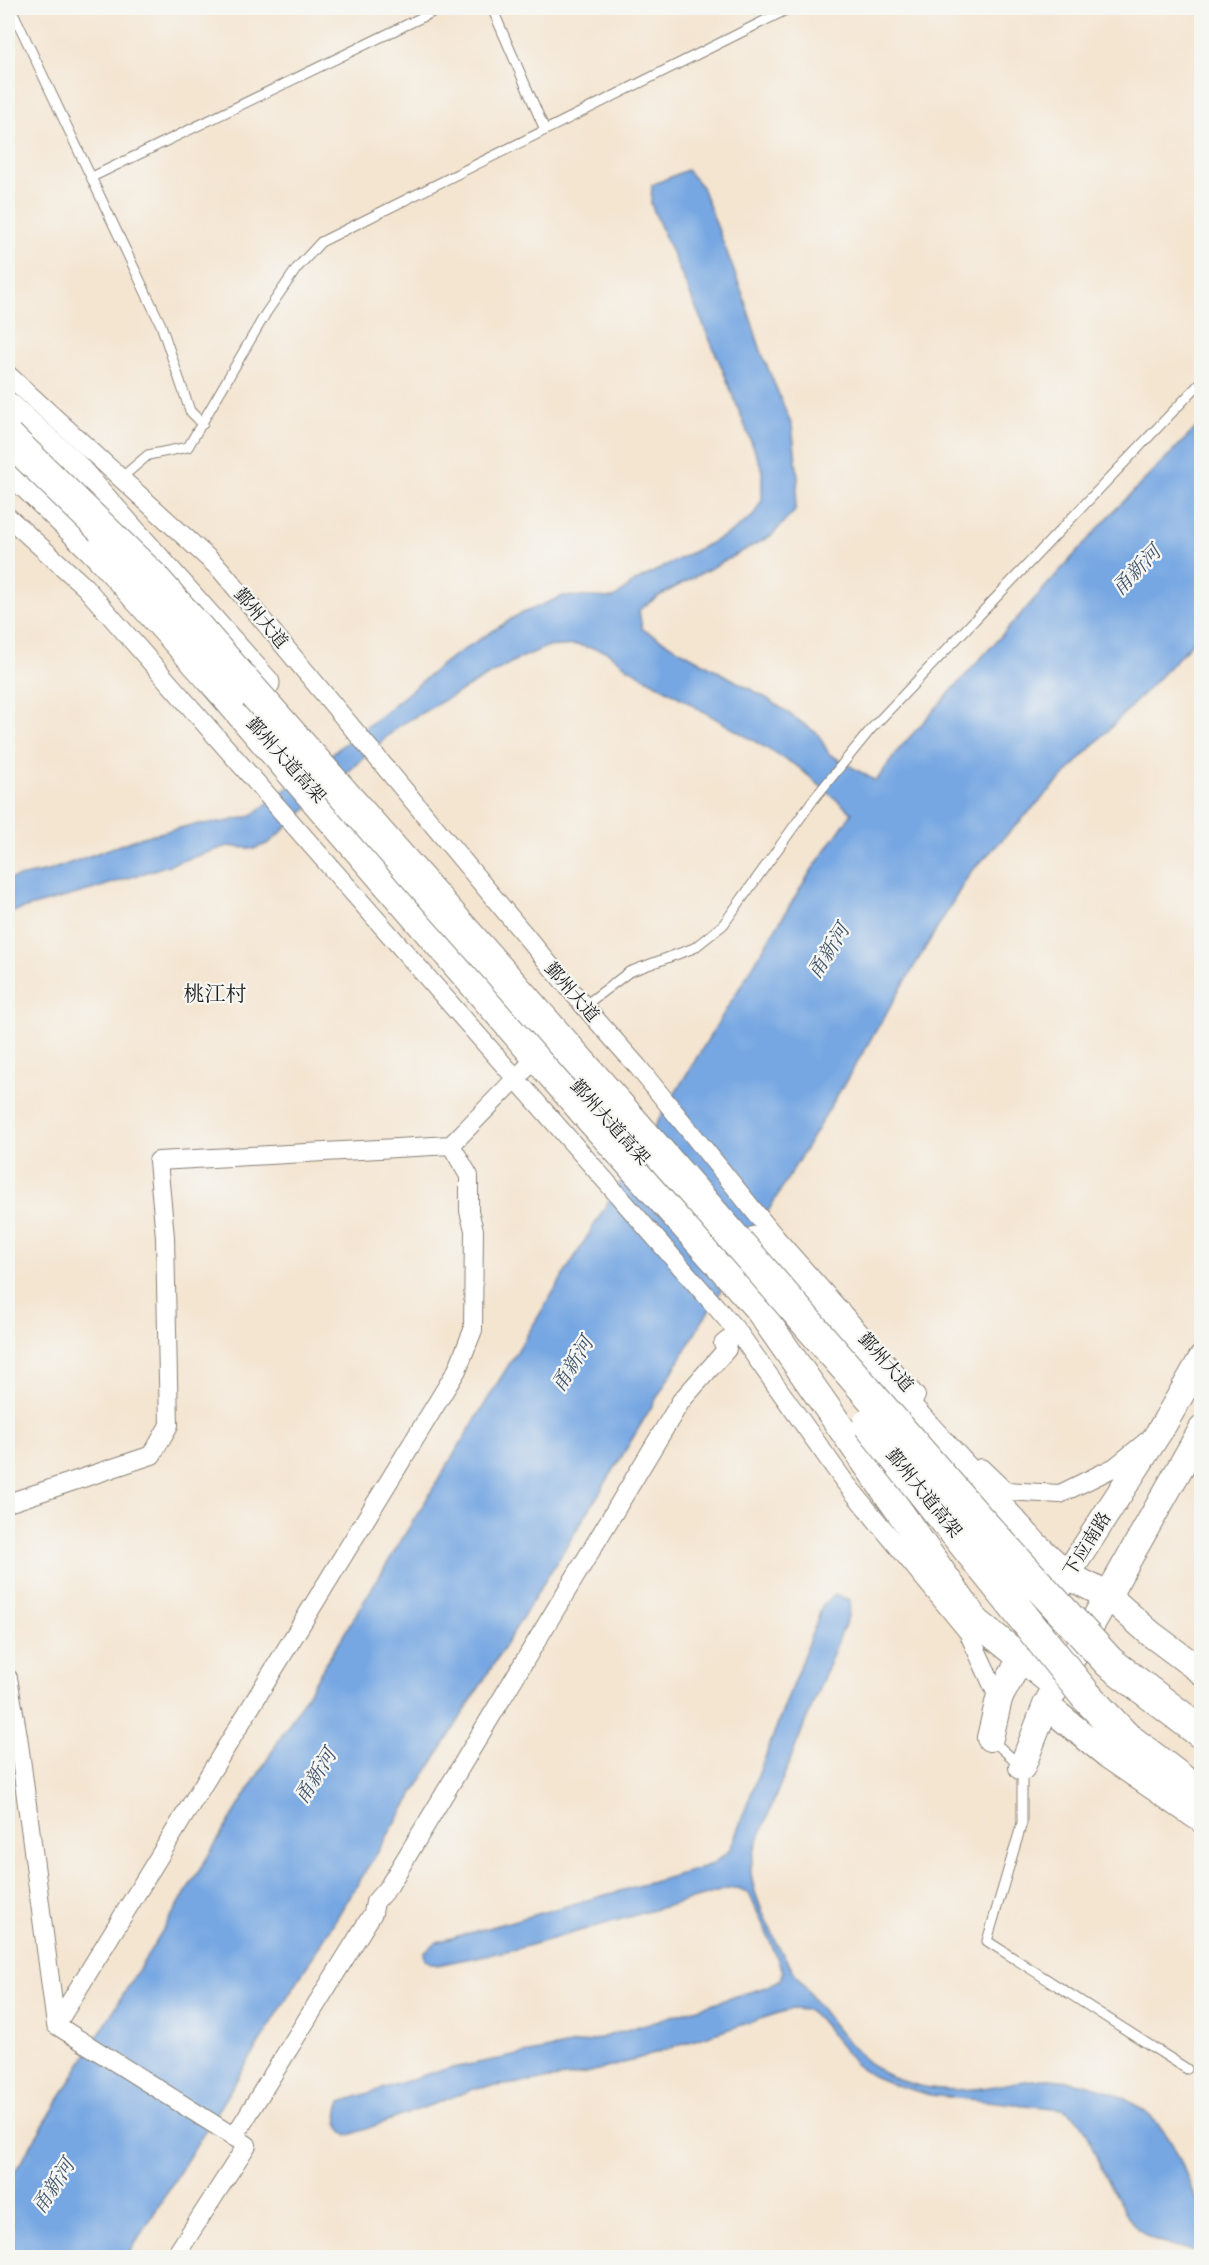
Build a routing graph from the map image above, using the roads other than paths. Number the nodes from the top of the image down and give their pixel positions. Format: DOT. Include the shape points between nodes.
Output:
graph roads {
  1 [pos="11,8"];
  2 [pos="441,8"];
  3 [pos="492,8"];
  4 [pos="790,8"];
  5 [pos="544,130"];
  6 [pos="92,177"];
  7 [pos="8,375"];
  8 [pos="1202,381"];
  9 [pos="8,406"];
  10 [pos="203,424"];
  11 [pos="8,437"];
  12 [pos="8,454"];
  13 [pos="8,468"];
  14 [pos="120,478"];
  15 [pos="8,518"];
  16 [pos="584,1006"];
  17 [pos="536,1058"];
  18 [pos="516,1079"];
  19 [pos="451,1145"];
  20 [pos="774,1248"];
  21 [pos="738,1332"];
  22 [pos="1202,1358"];
  23 [pos="1161,1429"];
  24 [pos="1202,1429"];
  25 [pos="8,1503"];
  26 [pos="1067,1575"];
  27 [pos="1108,1596"];
  28 [pos="1022,1657"];
  29 [pos="1202,1672"];
  30 [pos="8,1678"];
  31 [pos="1052,1696"];
  32 [pos="999,1699"];
  33 [pos="1202,1733"];
  34 [pos="990,1738"];
  35 [pos="1022,1767"];
  36 [pos="1202,1796"];
  37 [pos="1202,1820"];
  38 [pos="56,2025"];
  39 [pos="1187,2068"];
  40 [pos="240,2141"];
  41 [pos="174,2258"];
  1 -- 6 [label="lane"];
  2 -- 6 [label="lane"];
  3 -- 5 [label="lane"];
  4 -- 5 [label="lane"];
  5 -- 10 [label="lane" via="321,242 297,268 266,313"];
  6 -- 10 [label="lane" via="161,325 190,411"];
  7 -- 14 [label="street, 鄞州大道"];
  8 -- 16 [label="lane" via="871,729 813,800 723,925 694,948 629,972"];
  9 -- 20 [label="main road, 鄞州大道" via="72,464 145,543 618,1087"];
  10 -- 14 [label="lane" via="188,447 148,455"];
  11 -- 33 [label="highway, 鄞州大道高架, bridge" via="153,578 976,1517 1109,1662"];
  12 -- 36 [label="highway, 鄞州大道高架, bridge" via="768,1298 1087,1696 1125,1737"];
  13 -- 17 [label="main road" via="118,574"];
  14 -- 16 [label="street, 鄞州大道" via="220,569"];
  15 -- 18 [label="street" via="85,587"];
  16 -- 20 [label="street, 鄞州大道" via="638,1067"];
  17 -- 18 [label="street"];
  17 -- 28 [label="main road" via="758,1308 976,1621"];
  18 -- 19 [label="street"];
  18 -- 21 [label="street"];
  19 -- 25 [label="street" via="158,1161 165,1236 169,1425 152,1455"];
  19 -- 38 [label="street" via="469,1176 469,1211 474,1230 473,1330 457,1370"];
  20 -- 23 [label="street, 鄞州大道" via="1005,1491 1059,1494 1116,1467"];
  20 -- 26 [label="main road, 鄞州大道" via="1034,1544"];
  21 -- 32 [label="street" via="844,1481 968,1632"];
  21 -- 40 [label="street" via="723,1344 727,1349 681,1401 389,1886 375,1902 373,1913"];
  22 -- 23 [label="main road, 下应南路"];
  23 -- 26 [label="main road, 下应南路"];
  24 -- 27 [label="main road"];
  26 -- 27 [label="main road, 鄞州大道"];
  26 -- 28 [label="main road, 下应南路"];
  27 -- 29 [label="main road"];
  27 -- 31 [label="main road"];
  28 -- 31 [label="main road"];
  28 -- 32 [label="main road, 下应南路"];
  30 -- 38 [label="street"];
  31 -- 35 [label="main road"];
  31 -- 37 [label="main road" via="1109,1756"];
  32 -- 34 [label="main road, 下应南路"];
  34 -- 35 [label="lane"];
  35 -- 39 [label="lane" via="1022,1823 987,1941"];
  38 -- 40 [label="street"];
  40 -- 41 [label="street"];
}
